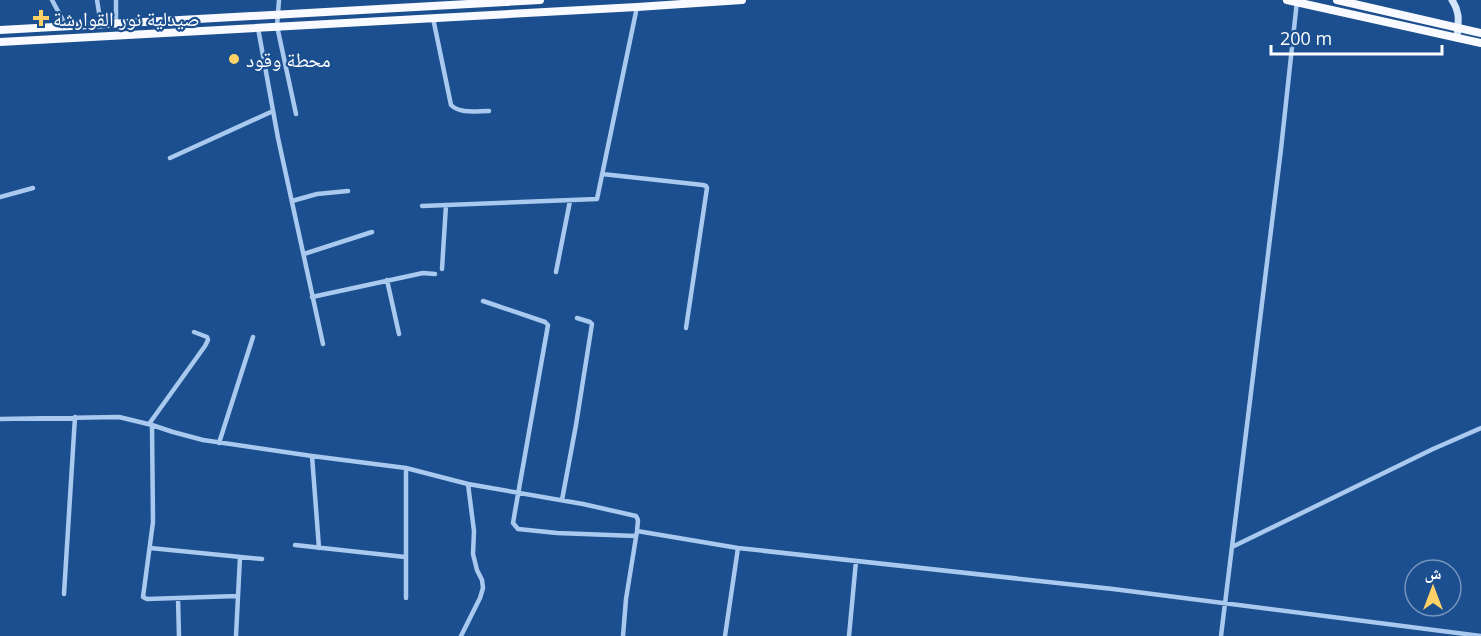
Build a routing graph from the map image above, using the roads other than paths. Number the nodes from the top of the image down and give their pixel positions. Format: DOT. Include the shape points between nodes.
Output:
graph roads {
  1 [pos="52,0"];
  2 [pos="97,0"];
  3 [pos="117,0"];
  4 [pos="279,0"];
  5 [pos="526,0"];
  6 [pos="540,0"];
  7 [pos="742,0"];
  8 [pos="1287,0"];
  9 [pos="1337,0"];
  10 [pos="1452,0"];
  11 [pos="1297,1"];
  12 [pos="470,2"];
  13 [pos="615,4"];
  14 [pos="637,7"];
  15 [pos="278,16"];
  16 [pos="433,18"];
  17 [pos="116,24"];
  18 [pos="101,25"];
  19 [pos="66,26"];
  20 [pos="277,26"];
  21 [pos="1458,27"];
  22 [pos="258,28"];
  23 [pos="0,30"];
  24 [pos="1481,33"];
  25 [pos="1457,38"];
  26 [pos="0,42"];
  27 [pos="1481,43"];
  28 [pos="273,111"];
  29 [pos="489,111"];
  30 [pos="296,114"];
  31 [pos="170,158"];
  32 [pos="602,174"];
  33 [pos="33,188"];
  34 [pos="348,191"];
  35 [pos="0,197"];
  36 [pos="291,201"];
  37 [pos="570,201"];
  38 [pos="446,205"];
  39 [pos="422,206"];
  40 [pos="372,232"];
  41 [pos="304,254"];
  42 [pos="442,269"];
  43 [pos="556,272"];
  44 [pos="435,274"];
  45 [pos="387,280"];
  46 [pos="312,297"];
  47 [pos="483,301"];
  48 [pos="577,318"];
  49 [pos="686,328"];
  50 [pos="194,332"];
  51 [pos="399,334"];
  52 [pos="252,338"];
  53 [pos="323,344"];
  54 [pos="75,417"];
  55 [pos="0,418"];
  56 [pos="151,424"];
  57 [pos="1481,428"];
  58 [pos="219,443"];
  59 [pos="312,456"];
  60 [pos="406,468"];
  61 [pos="468,484"];
  62 [pos="519,492"];
  63 [pos="562,500"];
  64 [pos="636,533"];
  65 [pos="295,545"];
  66 [pos="1232,547"];
  67 [pos="150,548"];
  68 [pos="319,548"];
  69 [pos="738,548"];
  70 [pos="240,557"];
  71 [pos="405,557"];
  72 [pos="262,559"];
  73 [pos="856,561"];
  74 [pos="64,594"];
  75 [pos="237,596"];
  76 [pos="178,598"];
  77 [pos="406,598"];
  78 [pos="1225,603"];
  79 [pos="178,636"];
  80 [pos="236,636"];
  81 [pos="461,636"];
  82 [pos="623,636"];
  83 [pos="724,636"];
  84 [pos="849,636"];
  85 [pos="1221,636"];
  86 [pos="1481,636"];
  1 -- 19 [label="street"];
  2 -- 18 [label="street"];
  3 -- 17 [label="street"];
  4 -- 15 [label="street"];
  5 -- 6 [label="highway"];
  5 -- 12 [label="highway"];
  7 -- 14 [label="highway"];
  8 -- 11 [label="highway"];
  9 -- 21 [label="highway"];
  10 -- 21 [label="main road" via="1458,10"];
  11 -- 25 [label="highway"];
  11 -- 66 [label="street"];
  12 -- 15 [label="highway"];
  13 -- 14 [label="highway"];
  13 -- 16 [label="highway"];
  14 -- 32 [label="street"];
  15 -- 17 [label="highway"];
  15 -- 20 [label="street"];
  16 -- 20 [label="highway"];
  16 -- 29 [label="street" via="451,105 459,111"];
  17 -- 18 [label="highway"];
  18 -- 19 [label="highway"];
  19 -- 23 [label="highway"];
  20 -- 22 [label="highway"];
  20 -- 30 [label="street"];
  21 -- 24 [label="highway"];
  21 -- 25 [label="main road"];
  22 -- 26 [label="highway"];
  22 -- 28 [label="street"];
  25 -- 27 [label="highway"];
  28 -- 31 [label="street"];
  28 -- 36 [label="street"];
  32 -- 37 [label="street" via="597,199"];
  32 -- 49 [label="street" via="706,186"];
  33 -- 35 [label="street"];
  34 -- 36 [label="street"];
  36 -- 41 [label="street"];
  37 -- 38 [label="street"];
  37 -- 43 [label="street"];
  38 -- 39 [label="street"];
  38 -- 42 [label="street"];
  40 -- 41 [label="street"];
  41 -- 46 [label="street"];
  44 -- 45 [label="street"];
  45 -- 46 [label="street"];
  45 -- 51 [label="street"];
  46 -- 53 [label="street"];
  47 -- 62 [label="street" via="548,325"];
  48 -- 63 [label="street" via="592,324"];
  50 -- 56 [label="street" via="208,340"];
  52 -- 58 [label="street"];
  54 -- 55 [label="street"];
  54 -- 56 [label="street" via="119,417"];
  54 -- 74 [label="street"];
  56 -- 58 [label="street"];
  56 -- 67 [label="street"];
  57 -- 66 [label="street"];
  58 -- 59 [label="street"];
  59 -- 60 [label="street"];
  59 -- 68 [label="street"];
  60 -- 61 [label="street"];
  60 -- 71 [label="street"];
  61 -- 62 [label="street"];
  61 -- 81 [label="street" via="473,554 483,588"];
  62 -- 63 [label="street"];
  62 -- 64 [label="street" via="513,523 518,530"];
  63 -- 64 [label="street" via="636,516"];
  64 -- 69 [label="street"];
  64 -- 82 [label="street"];
  65 -- 68 [label="street"];
  66 -- 78 [label="street"];
  67 -- 70 [label="street"];
  67 -- 76 [label="street" via="143,597"];
  68 -- 71 [label="street"];
  69 -- 73 [label="street"];
  69 -- 83 [label="street"];
  70 -- 72 [label="street"];
  70 -- 75 [label="street"];
  71 -- 77 [label="street"];
  73 -- 78 [label="street"];
  73 -- 84 [label="street"];
  75 -- 76 [label="street"];
  75 -- 80 [label="street"];
  76 -- 79 [label="street"];
  78 -- 85 [label="street"];
  78 -- 86 [label="street"];
}
